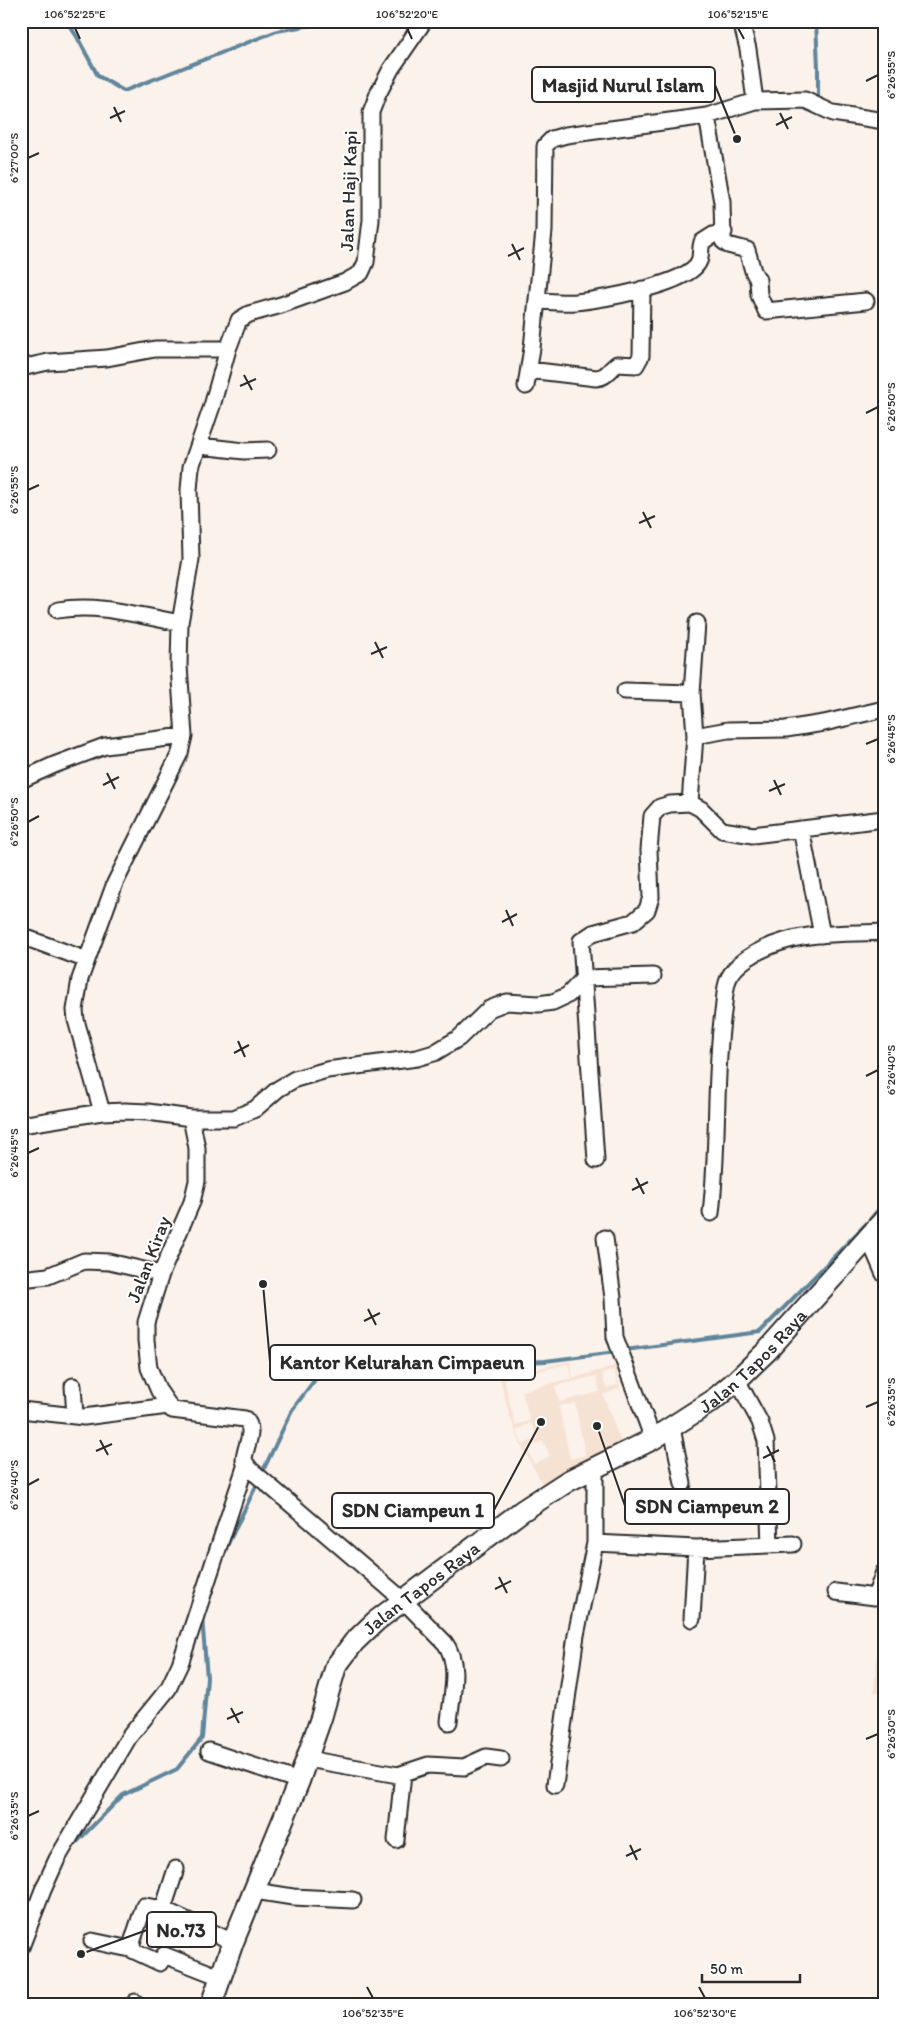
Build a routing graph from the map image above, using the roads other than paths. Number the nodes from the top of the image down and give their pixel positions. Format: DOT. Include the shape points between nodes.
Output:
graph roads {
  1 [pos="424,21"];
  2 [pos="741,21"];
  3 [pos="755,101"];
  4 [pos="707,116"];
  5 [pos="884,120"];
  6 [pos="724,232"];
  7 [pos="642,289"];
  8 [pos="537,301"];
  9 [pos="866,302"];
  10 [pos="228,349"];
  11 [pos="21,368"];
  12 [pos="529,370"];
  13 [pos="526,386"];
  14 [pos="200,446"];
  15 [pos="268,450"];
  16 [pos="58,610"];
  17 [pos="180,623"];
  18 [pos="697,623"];
  19 [pos="625,692"];
  20 [pos="692,693"];
  21 [pos="884,709"];
  22 [pos="184,736"];
  23 [pos="695,736"];
  24 [pos="21,780"];
  25 [pos="690,803"];
  26 [pos="884,819"];
  27 [pos="800,829"];
  28 [pos="884,932"];
  29 [pos="822,935"];
  30 [pos="21,936"];
  31 [pos="86,960"];
  32 [pos="653,976"];
  33 [pos="584,978"];
  34 [pos="102,1112"];
  35 [pos="191,1118"];
  36 [pos="21,1125"];
  37 [pos="596,1160"];
  38 [pos="711,1213"];
  39 [pos="879,1231"];
  40 [pos="605,1238"];
  41 [pos="161,1274"];
  42 [pos="884,1274"];
  43 [pos="21,1279"];
  44 [pos="737,1380"];
  45 [pos="73,1386"];
  46 [pos="168,1406"];
  47 [pos="21,1410"];
  48 [pos="75,1416"];
  49 [pos="672,1428"];
  50 [pos="653,1439"];
  51 [pos="248,1467"];
  52 [pos="595,1467"];
  53 [pos="682,1484"];
  54 [pos="595,1542"];
  55 [pos="770,1544"];
  56 [pos="793,1544"];
  57 [pos="696,1548"];
  58 [pos="884,1572"];
  59 [pos="836,1592"];
  60 [pos="403,1600"];
  61 [pos="692,1619"];
  62 [pos="449,1722"];
  63 [pos="209,1751"];
  64 [pos="500,1759"];
  65 [pos="307,1760"];
  66 [pos="403,1774"];
  67 [pos="299,1781"];
  68 [pos="554,1785"];
  69 [pos="396,1840"];
  70 [pos="176,1868"];
  71 [pos="254,1891"];
  72 [pos="353,1900"];
  73 [pos="164,1909"];
  74 [pos="92,1942"];
  75 [pos="233,1942"];
  76 [pos="21,1947"];
  77 [pos="130,1949"];
  78 [pos="220,1977"];
  79 [pos="210,2005"];
  1 -- 10 [label="street, Jalan Haji Kapi" via="391,69 371,112 371,220 366,262 361,272 345,282 249,314 239,320"];
  2 -- 3 [label="street"];
  3 -- 4 [label="street"];
  3 -- 5 [label="street" via="805,100 833,114"];
  4 -- 6 [label="street"];
  4 -- 8 [label="street" via="566,136 552,139 545,146 544,231"];
  6 -- 7 [label="street" via="702,242 700,260 694,268"];
  6 -- 9 [label="street" via="725,243 748,250 766,311"];
  7 -- 8 [label="street" via="574,302"];
  7 -- 12 [label="street" via="642,356 636,365 617,364 608,375 596,378"];
  8 -- 12 [label="street"];
  10 -- 11 [label="street" via="155,349"];
  10 -- 14 [label="street"];
  12 -- 13 [label="street"];
  14 -- 15 [label="street"];
  14 -- 17 [label="street" via="191,467 191,558"];
  16 -- 17 [label="street" via="100,608"];
  17 -- 22 [label="street" via="179,666"];
  18 -- 20 [label="street"];
  19 -- 20 [label="street"];
  20 -- 23 [label="street"];
  21 -- 23 [label="street" via="824,723 728,730"];
  22 -- 24 [label="street" via="105,746"];
  22 -- 31 [label="street" via="180,753 114,883"];
  23 -- 25 [label="street"];
  25 -- 27 [label="street" via="701,808 722,830 753,835"];
  25 -- 33 [label="street" via="660,807 652,816 648,910 633,922 593,933 580,941"];
  26 -- 27 [label="street"];
  27 -- 29 [label="street"];
  28 -- 29 [label="street"];
  29 -- 38 [label="street" via="786,940 769,947 736,968 729,977 720,1039"];
  30 -- 31 [label="street"];
  31 -- 34 [label="street" via="76,995 76,1020"];
  32 -- 33 [label="street"];
  33 -- 35 [label="street" via="568,995 553,1002 507,1002 489,1009 460,1038 434,1053 327,1070 294,1080 255,1109 234,1118"];
  33 -- 37 [label="street"];
  34 -- 35 [label="street" via="148,1112"];
  34 -- 36 [label="street"];
  35 -- 41 [label="street, Jalan Kiray" via="197,1148 197,1181 192,1202"];
  39 -- 42 [label="street"];
  39 -- 44 [label="main road, Jalan Tapos Raya"];
  40 -- 50 [label="street" via="616,1337"];
  41 -- 43 [label="street" via="109,1262 84,1261 48,1276"];
  41 -- 46 [label="street, Jalan Kiray" via="148,1312 146,1340 151,1375"];
  44 -- 49 [label="main road, Jalan Tapos Raya"];
  44 -- 55 [label="street" via="760,1422 766,1441"];
  45 -- 48 [label="street"];
  46 -- 48 [label="street"];
  46 -- 51 [label="street" via="180,1412 245,1419 250,1431 244,1456"];
  47 -- 48 [label="street"];
  49 -- 50 [label="main road, Jalan Tapos Raya"];
  49 -- 53 [label="street"];
  50 -- 52 [label="main road, Jalan Tapos Raya"];
  51 -- 60 [label="street"];
  51 -- 76 [label="street" via="180,1664 168,1689 129,1737 57,1859"];
  52 -- 54 [label="street"];
  52 -- 60 [label="main road, Jalan Tapos Raya" via="522,1511"];
  54 -- 57 [label="street"];
  54 -- 68 [label="street" via="576,1635"];
  55 -- 56 [label="street"];
  55 -- 57 [label="street"];
  57 -- 61 [label="street"];
  58 -- 59 [label="street" via="875,1597"];
  60 -- 62 [label="street" via="453,1655"];
  60 -- 65 [label="main road, Jalan Tapos Raya" via="354,1642 336,1666"];
  63 -- 67 [label="street"];
  64 -- 66 [label="street" via="486,1757 464,1767 428,1765"];
  65 -- 66 [label="street"];
  65 -- 67 [label="main road, Jalan Tapos Raya"];
  66 -- 69 [label="street"];
  67 -- 71 [label="main road, Jalan Tapos Raya"];
  70 -- 73 [label="street"];
  71 -- 72 [label="street" via="294,1898"];
  71 -- 75 [label="main road, Jalan Tapos Raya"];
  73 -- 75 [label="street"];
  73 -- 77 [label="street" via="144,1906"];
  74 -- 77 [label="street"];
  75 -- 78 [label="main road, Jalan Tapos Raya"];
  77 -- 78 [label="street" via="160,1963 164,1955"];
  78 -- 79 [label="main road, Jalan Tapos Raya"];
}
